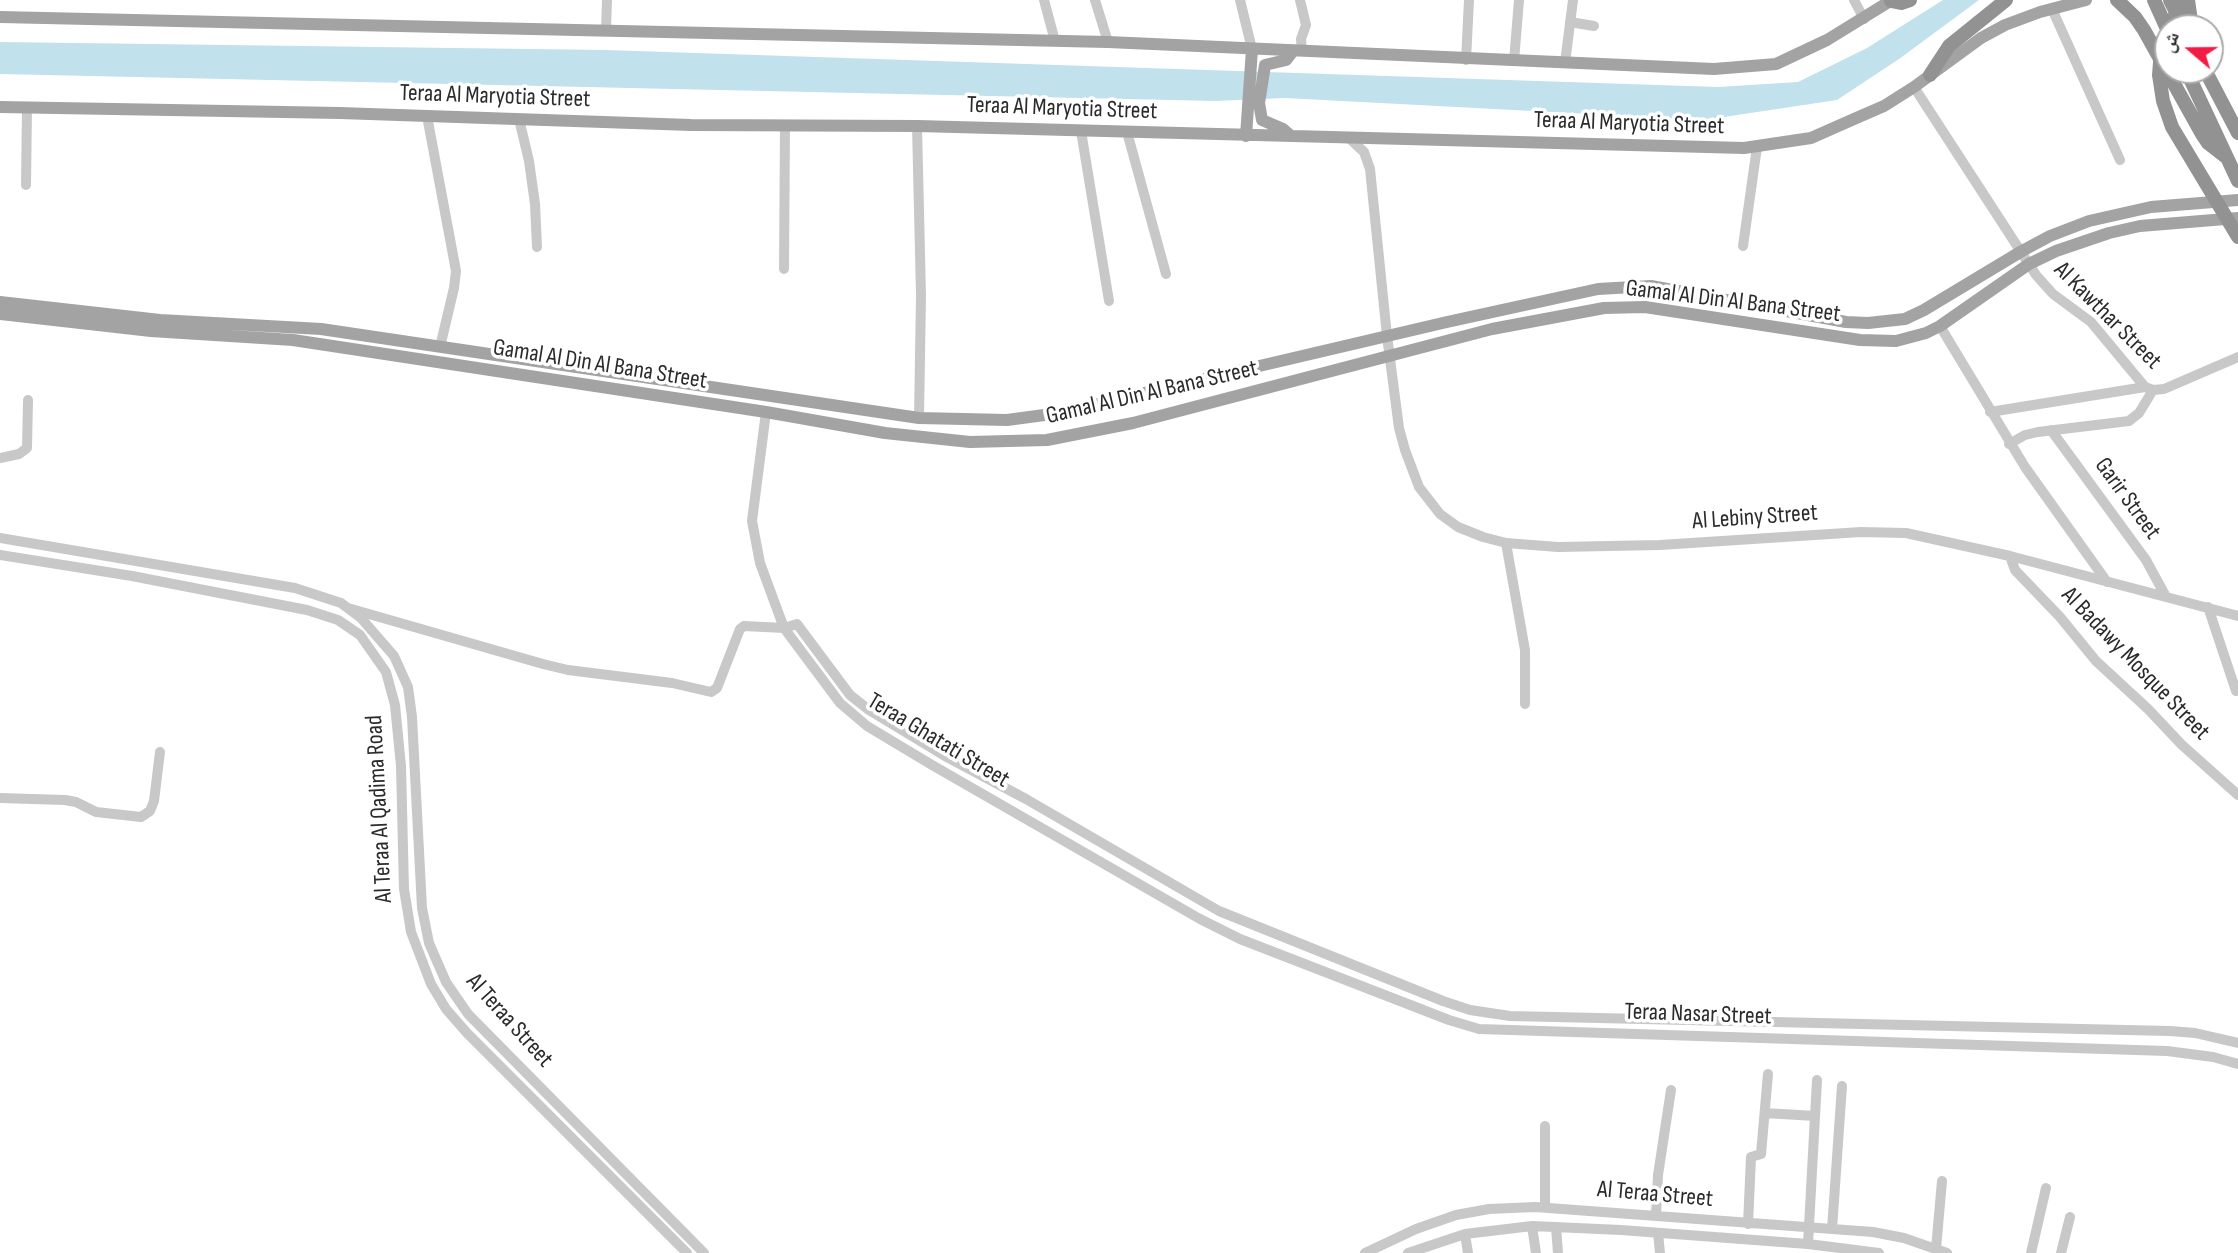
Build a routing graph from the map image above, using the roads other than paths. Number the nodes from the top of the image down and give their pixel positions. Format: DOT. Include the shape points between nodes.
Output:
graph roads {
  1 [pos="607,0"];
  2 [pos="1044,0"];
  3 [pos="1095,0"];
  4 [pos="1240,0"];
  5 [pos="1300,0"];
  6 [pos="1469,0"];
  7 [pos="1519,0"];
  8 [pos="1573,0"];
  9 [pos="1854,0"];
  10 [pos="1892,0"];
  11 [pos="1910,0"];
  12 [pos="2086,0"];
  13 [pos="2116,0"];
  14 [pos="2005,1"];
  15 [pos="1874,5"];
  16 [pos="2052,9"];
  17 [pos="0,17"];
  18 [pos="1864,19"];
  19 [pos="1570,22"];
  20 [pos="1594,26"];
  21 [pos="606,29"];
  22 [pos="1055,41"];
  23 [pos="1108,42"];
  24 [pos="1252,49"];
  25 [pos="1297,51"];
  26 [pos="1466,60"];
  27 [pos="1514,61"];
  28 [pos="1565,62"];
  29 [pos="1256,69"];
  30 [pos="1930,75"];
  31 [pos="2161,84"];
  32 [pos="2192,84"];
  33 [pos="2212,84"];
  34 [pos="1914,87"];
  35 [pos="0,107"];
  36 [pos="27,108"];
  37 [pos="427,116"];
  38 [pos="519,119"];
  39 [pos="785,125"];
  40 [pos="917,126"];
  41 [pos="1081,131"];
  42 [pos="1127,132"];
  43 [pos="2238,133"];
  44 [pos="1246,136"];
  45 [pos="1291,136"];
  46 [pos="1348,137"];
  47 [pos="1757,147"];
  48 [pos="2226,157"];
  49 [pos="2120,160"];
  50 [pos="2238,181"];
  51 [pos="26,185"];
  52 [pos="2238,200"];
  53 [pos="2238,218"];
  54 [pos="2050,236"];
  55 [pos="2238,237"];
  56 [pos="1743,246"];
  57 [pos="537,247"];
  58 [pos="2022,251"];
  59 [pos="2056,251"];
  60 [pos="2029,264"];
  61 [pos="784,269"];
  62 [pos="1166,274"];
  63 [pos="1109,300"];
  64 [pos="0,302"];
  65 [pos="0,314"];
  66 [pos="1940,326"];
  67 [pos="1387,336"];
  68 [pos="440,346"];
  69 [pos="1391,357"];
  70 [pos="2238,357"];
  71 [pos="2149,388"];
  72 [pos="28,400"];
  73 [pos="766,412"];
  74 [pos="1990,412"];
  75 [pos="919,418"];
  76 [pos="2051,430"];
  77 [pos="2009,443"];
  78 [pos="0,458"];
  79 [pos="0,538"];
  80 [pos="1506,543"];
  81 [pos="0,555"];
  82 [pos="2010,555"];
  83 [pos="2108,582"];
  84 [pos="2165,595"];
  85 [pos="2208,607"];
  86 [pos="348,608"];
  87 [pos="2238,616"];
  88 [pos="784,628"];
  89 [pos="2236,691"];
  90 [pos="1525,705"];
  91 [pos="160,752"];
  92 [pos="400,752"];
  93 [pos="413,752"];
  94 [pos="2238,795"];
  95 [pos="0,798"];
  96 [pos="1188,894"];
  97 [pos="1181,907"];
  98 [pos="1305,946"];
  99 [pos="1298,962"];
  100 [pos="2238,1043"];
  101 [pos="2238,1064"];
  102 [pos="1768,1074"];
  103 [pos="1817,1080"];
  104 [pos="1842,1086"];
  105 [pos="1671,1090"];
  106 [pos="1765,1113"];
  107 [pos="1815,1116"];
  108 [pos="1545,1126"];
  109 [pos="1942,1181"];
  110 [pos="2046,1188"];
  111 [pos="1545,1207"];
  112 [pos="1656,1216"];
  113 [pos="2070,1217"];
  114 [pos="1748,1224"];
  115 [pos="1532,1226"];
  116 [pos="1556,1227"];
  117 [pos="1809,1227"];
  118 [pos="1832,1229"];
  119 [pos="1658,1233"];
  120 [pos="1465,1234"];
  121 [pos="1801,1247"];
  122 [pos="1936,1249"];
  123 [pos="1836,1250"];
  124 [pos="687,1253"];
  125 [pos="704,1253"];
  126 [pos="1365,1253"];
  127 [pos="1408,1253"];
  128 [pos="1468,1253"];
  129 [pos="1536,1253"];
  130 [pos="1558,1253"];
  131 [pos="1660,1253"];
  132 [pos="1879,1253"];
  133 [pos="1947,1253"];
  134 [pos="2031,1253"];
  135 [pos="2061,1253"];
  1 -- 21 [label="street"];
  2 -- 22 [label="street"];
  3 -- 23 [label="street"];
  4 -- 24 [label="street"];
  5 -- 25 [label="street" via="1306,24"];
  6 -- 26 [label="street"];
  7 -- 27 [label="street"];
  8 -- 19 [label="street"];
  9 -- 18 [label="street"];
  10 -- 11 [label="highway"];
  10 -- 15 [label="main road"];
  12 -- 16 [label="main road, Teraa Al Maryotia Street"];
  13 -- 48 [label="highway, bridge" via="2144,30 2202,135"];
  14 -- 30 [label="highway" via="1949,46"];
  15 -- 18 [label="main road"];
  16 -- 30 [label="main road, Teraa Al Maryotia Street" via="2006,25"];
  16 -- 49 [label="street"];
  17 -- 21 [label="main road"];
  18 -- 28 [label="main road" via="1776,64 1714,69"];
  19 -- 20 [label="street"];
  19 -- 28 [label="street"];
  21 -- 22 [label="main road"];
  22 -- 23 [label="main road"];
  23 -- 24 [label="main road"];
  24 -- 25 [label="main road"];
  24 -- 29 [label="main road"];
  25 -- 26 [label="main road"];
  25 -- 29 [label="main road" via="1286,60"];
  26 -- 27 [label="main road"];
  27 -- 28 [label="main road"];
  29 -- 44 [label="main road"];
  29 -- 45 [label="main road" via="1259,116"];
  30 -- 34 [label="main road, Teraa Al Maryotia Street"];
  31 -- 55 [label="highway, bridge" via="2172,127"];
  32 -- 48 [label="highway"];
  33 -- 43 [label="highway"];
  34 -- 47 [label="main road, Teraa Al Maryotia Street" via="1884,106 1811,138"];
  34 -- 58 [label="street, Al Kawthar Street"];
  35 -- 36 [label="main road, Teraa Al Maryotia Street"];
  36 -- 37 [label="main road, Teraa Al Maryotia Street"];
  36 -- 51 [label="street"];
  37 -- 38 [label="main road, Teraa Al Maryotia Street"];
  37 -- 68 [label="street" via="456,271"];
  38 -- 39 [label="main road, Teraa Al Maryotia Street"];
  38 -- 57 [label="street" via="529,161"];
  39 -- 40 [label="main road, Teraa Al Maryotia Street"];
  39 -- 61 [label="street"];
  40 -- 41 [label="main road, Teraa Al Maryotia Street"];
  40 -- 75 [label="street"];
  41 -- 42 [label="main road, Teraa Al Maryotia Street"];
  41 -- 63 [label="street"];
  42 -- 44 [label="main road, Teraa Al Maryotia Street"];
  42 -- 62 [label="street"];
  44 -- 45 [label="main road, Teraa Al Maryotia Street"];
  45 -- 46 [label="main road, Teraa Al Maryotia Street"];
  46 -- 47 [label="main road, Teraa Al Maryotia Street"];
  46 -- 67 [label="street, Al Lebiny Street" via="1364,152 1370,169"];
  47 -- 56 [label="street"];
  48 -- 50 [label="highway"];
  52 -- 54 [label="main road, Gamal Al Din Al Bana Street" via="2151,207 2089,220"];
  53 -- 59 [label="main road, Gamal Al Din Al Bana Street" via="2140,226"];
  54 -- 58 [label="main road, Gamal Al Din Al Bana Street"];
  54 -- 59 [label="main road"];
  58 -- 60 [label="street, Al Kawthar Street"];
  58 -- 67 [label="main road, Gamal Al Din Al Bana Street" via="1905,319 1846,322 1651,286 1598,289"];
  59 -- 60 [label="main road, Gamal Al Din Al Bana Street"];
  60 -- 66 [label="main road, Gamal Al Din Al Bana Street"];
  60 -- 71 [label="street, Al Kawthar Street" via="2053,294 2091,322"];
  64 -- 68 [label="main road, Gamal Al Din Al Bana Street" via="160,320 320,329"];
  65 -- 73 [label="main road, Gamal Al Din Al Bana Street" via="151,331 293,340"];
  66 -- 69 [label="main road, Gamal Al Din Al Bana Street" via="1896,341 1872,341 1622,306 1492,330"];
  66 -- 74 [label="street"];
  67 -- 69 [label="street, Al Lebiny Street"];
  67 -- 75 [label="main road, Gamal Al Din Al Bana Street" via="1059,413 1007,420"];
  68 -- 75 [label="main road, Gamal Al Din Al Bana Street"];
  69 -- 73 [label="main road, Gamal Al Din Al Bana Street" via="1133,423 1047,440 970,442"];
  69 -- 80 [label="street, Al Lebiny Street" via="1399,428 1419,487 1440,514 1458,527"];
  70 -- 71 [label="street, Al Kawthar Street" via="2164,389"];
  71 -- 74 [label="street"];
  71 -- 76 [label="street, Garir Street" via="2139,413 2129,421"];
  72 -- 78 [label="street" via="27,449"];
  73 -- 88 [label="street, Teraa Ghatati Street" via="752,527"];
  74 -- 77 [label="street"];
  76 -- 77 [label="street, Garir Street"];
  76 -- 84 [label="street, Garir Street" via="2146,560"];
  77 -- 83 [label="street"];
  79 -- 86 [label="street" via="295,588"];
  80 -- 82 [label="street, Al Lebiny Street" via="1637,545 1880,532 1933,537"];
  80 -- 90 [label="street" via="1525,650"];
  81 -- 92 [label="street, Al Teraa Al Qadima Road" via="193,587 338,620 360,635 386,672"];
  82 -- 83 [label="street, Al Lebiny Street"];
  82 -- 94 [label="street, Al Badawy Mosque Street" via="2015,570 2096,661"];
  83 -- 84 [label="street, Al Lebiny Street"];
  84 -- 85 [label="street, Al Lebiny Street"];
  85 -- 87 [label="street, Al Lebiny Street"];
  85 -- 89 [label="street"];
  86 -- 88 [label="street" via="542,664 711,692 717,688 740,629"];
  86 -- 93 [label="street, Al Teraa Street" via="379,638 402,672 410,698"];
  88 -- 96 [label="street, Teraa Ghatati Street" via="798,625 838,680 869,710"];
  88 -- 97 [label="street, Teraa Ghatati Street" via="840,703 867,726"];
  91 -- 95 [label="street" via="154,802 141,817 96,813 65,800"];
  92 -- 93 [label="street"];
  92 -- 124 [label="street, Al Teraa Al Qadima Road" via="404,889 411,932 431,984 467,1033"];
  93 -- 125 [label="street, Al Teraa Street" via="422,908 429,943 446,982 468,1014"];
  96 -- 98 [label="street, Teraa Nasar Street"];
  97 -- 99 [label="street, Teraa Nasar Street" via="1240,939"];
  98 -- 99 [label="street"];
  98 -- 100 [label="street, Teraa Nasar Street" via="1443,1001 1496,1015 2169,1031"];
  99 -- 101 [label="street, Teraa Nasar Street" via="1479,1029 2166,1051"];
  102 -- 106 [label="street"];
  103 -- 107 [label="street"];
  104 -- 118 [label="street"];
  105 -- 112 [label="street"];
  106 -- 107 [label="street"];
  106 -- 114 [label="street" via="1761,1154 1751,1157"];
  107 -- 117 [label="street"];
  108 -- 111 [label="street"];
  109 -- 122 [label="street"];
  110 -- 134 [label="street"];
  111 -- 112 [label="street, Al Teraa Street"];
  111 -- 126 [label="street, Al Teraa Street" via="1456,1215"];
  112 -- 114 [label="street, Al Teraa Street"];
  113 -- 135 [label="street"];
  114 -- 117 [label="street, Al Teraa Street"];
  115 -- 116 [label="street, Al Teraa Street"];
  115 -- 120 [label="street, Al Teraa Street"];
  115 -- 129 [label="street"];
  116 -- 119 [label="street, Al Teraa Street"];
  116 -- 130 [label="street"];
  117 -- 118 [label="street, Al Teraa Street"];
  117 -- 121 [label="street"];
  118 -- 122 [label="street, Al Teraa Street" via="1883,1234"];
  119 -- 121 [label="street, Al Teraa Street"];
  119 -- 131 [label="street"];
  120 -- 127 [label="street, Al Teraa Street"];
  120 -- 128 [label="street"];
  121 -- 123 [label="street, Al Teraa Street"];
  122 -- 133 [label="street, Al Teraa Street"];
  123 -- 132 [label="street, Al Teraa Street"];
}
